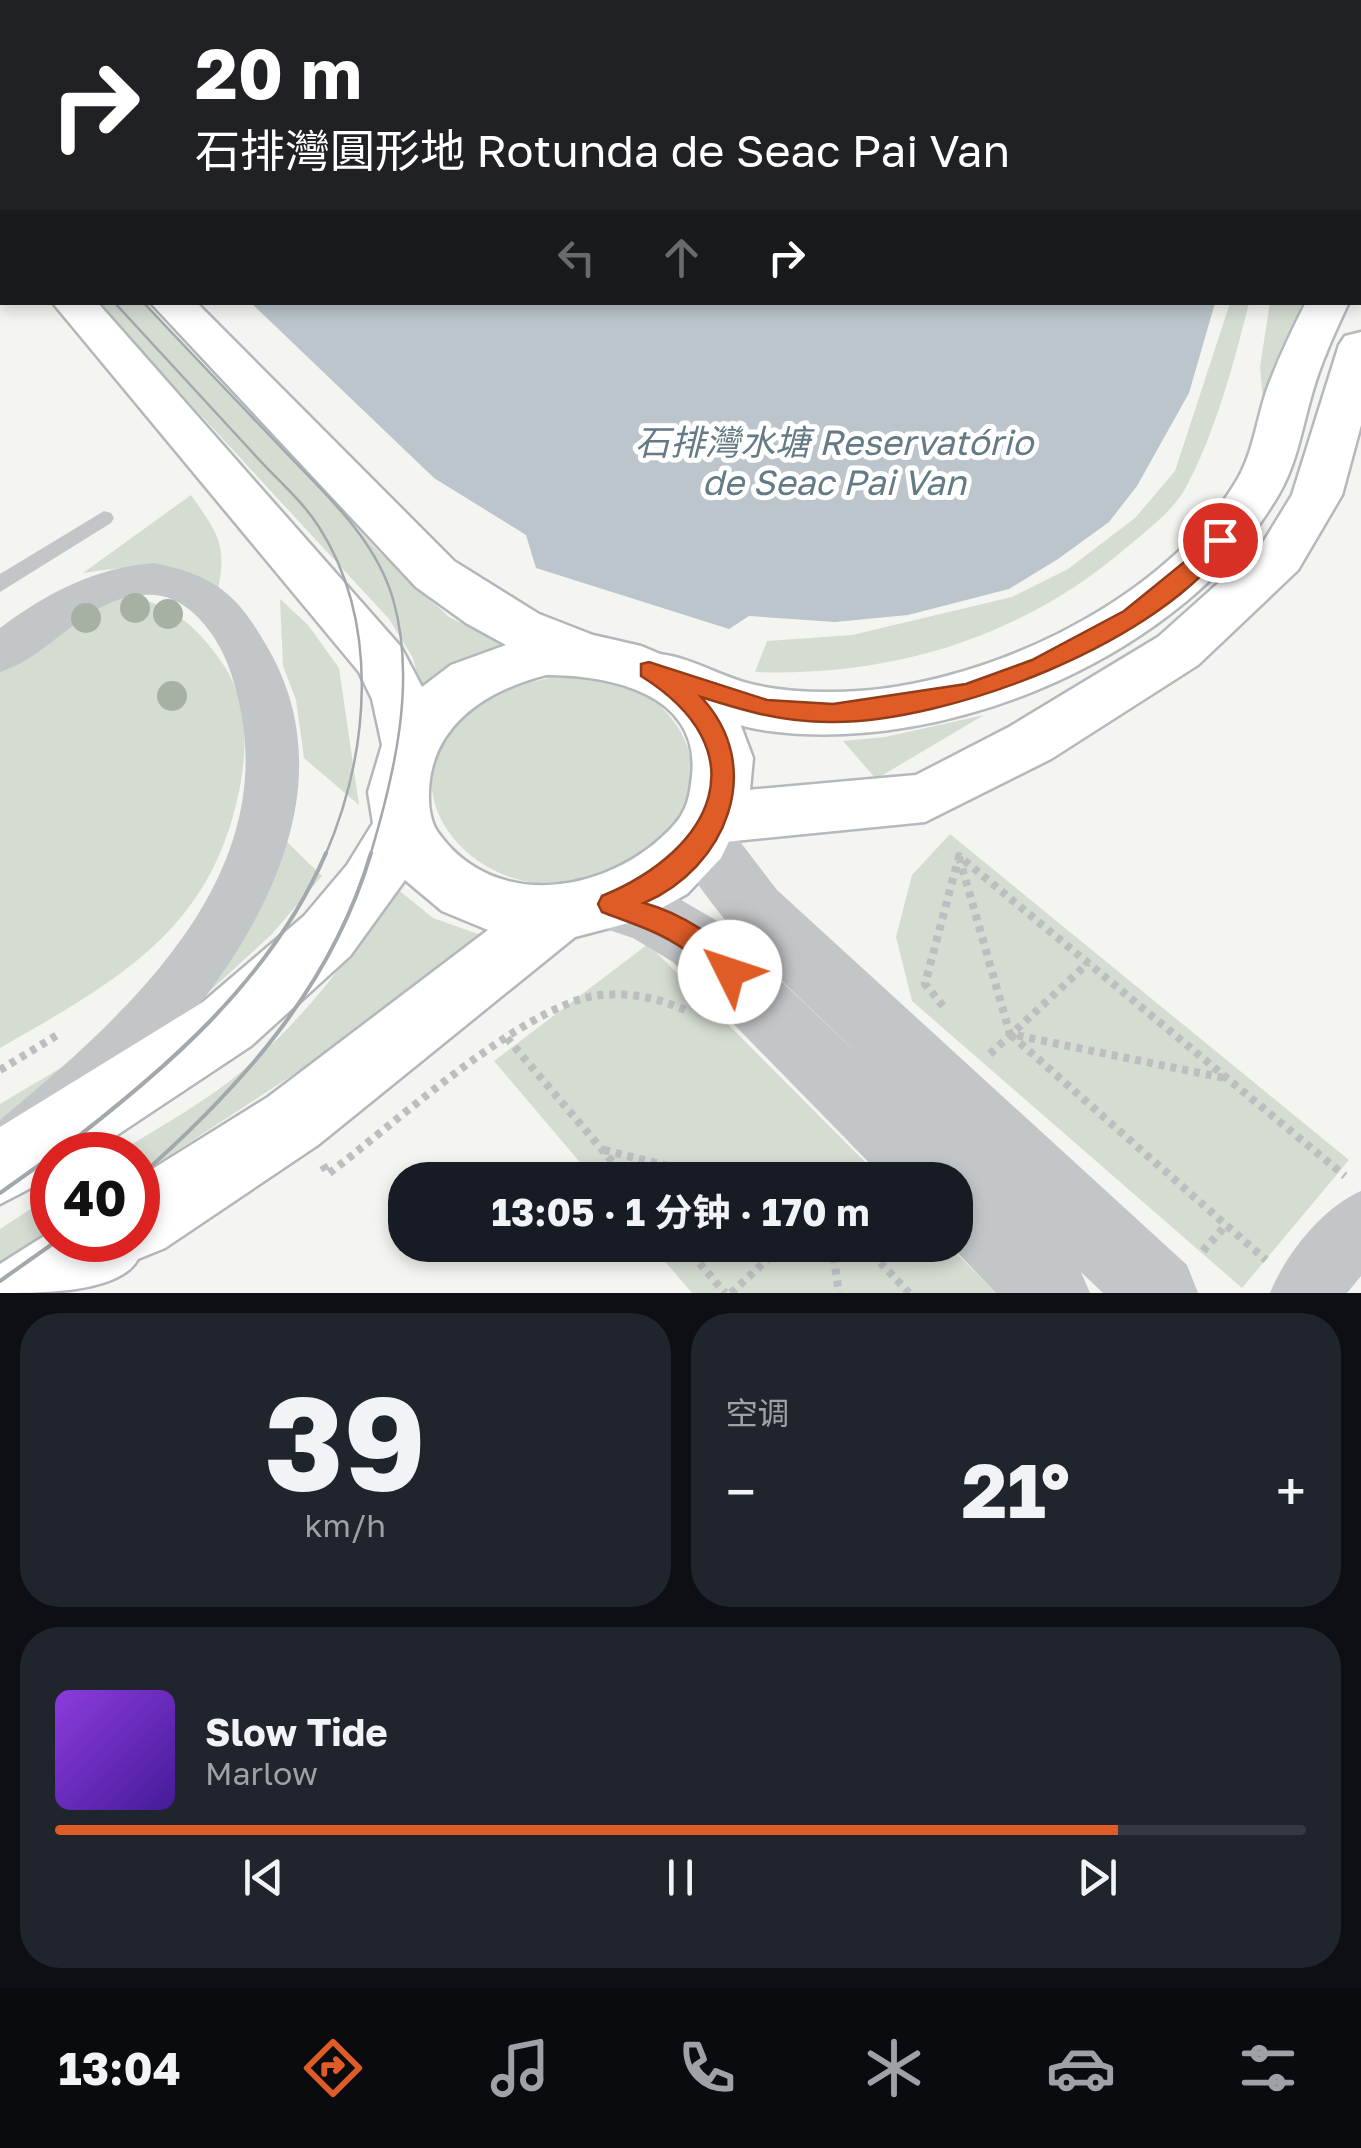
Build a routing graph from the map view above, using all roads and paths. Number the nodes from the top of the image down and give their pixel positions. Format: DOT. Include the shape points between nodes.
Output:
graph roads {
  1 [pos="76,305"];
  2 [pos="174,305"];
  3 [pos="1327,305"];
  4 [pos="1361,345"];
  5 [pos="104,518"];
  6 [pos="0,584"];
  7 [pos="0,654"];
  8 [pos="589,655"];
  9 [pos="649,670"];
  10 [pos="409,741"];
  11 [pos="403,827"];
  12 [pos="709,829"];
  13 [pos="959,856"];
  14 [pos="585,909"];
  15 [pos="1088,963"];
  16 [pos="695,1014"];
  17 [pos="950,1014"];
  18 [pos="63,1031"];
  19 [pos="1010,1034"];
  20 [pos="507,1038"];
  21 [pos="974,1043"];
  22 [pos="0,1070"];
  23 [pos="1227,1078"];
  24 [pos="602,1150"];
  25 [pos="612,1162"];
  26 [pos="651,1162"];
  27 [pos="920,1162"];
  28 [pos="0,1164"];
  29 [pos="328,1174"];
  30 [pos="1361,1189"];
  31 [pos="160,1207"];
  32 [pos="973,1215"];
  33 [pos="1361,1224"];
  34 [pos="1226,1225"];
  35 [pos="74,1262"];
  36 [pos="700,1262"];
  37 [pos="764,1262"];
  38 [pos="834,1262"];
  39 [pos="880,1262"];
  40 [pos="1174,1280"];
  41 [pos="1290,1282"];
  42 [pos="25,1293"];
  43 [pos="728,1293"];
  44 [pos="839,1293"];
  45 [pos="909,1293"];
  46 [pos="1052,1293"];
  1 -- 10 [label="main road" via="381,661 400,699"];
  2 -- 8 [label="main road" via="450,586 512,627"];
  3 -- 9 [label="main road" via="1285,407 1276,450 1237,520 1204,560 1132,617 1086,642 968,693 833,714 766,709"];
  4 -- 12 [label="main road" via="1317,495 1280,558 1178,651 1030,743 925,798"];
  5 -- 6 [label="lane"];
  7 -- 28 [label="street" via="86,593 157,579 189,586 220,611 259,676 275,753 273,792 258,840 208,945 131,1047"];
  8 -- 9 [label="main road"];
  8 -- 10 [label="main road" via="546,655 465,683 432,709"];
  9 -- 12 [label="main road" via="706,716 720,748 724,783"];
  10 -- 11 [label="main road" via="398,784"];
  11 -- 14 [label="main road" via="420,858 447,883 482,901 520,911"];
  11 -- 28 [label="main road" via="384,866 292,973 229,1021"];
  12 -- 14 [label="main road" via="680,866 648,889"];
  12 -- 40 [label="street" via="754,910"];
  13 -- 15 [label="path"];
  13 -- 17 [label="path" via="925,984"];
  13 -- 19 [label="path"];
  14 -- 27 [label="street" via="653,917 696,942"];
  14 -- 31 [label="main road" via="293,1121"];
  15 -- 19 [label="path"];
  15 -- 23 [label="path"];
  16 -- 20 [label="path" via="658,998 616,994 574,1000"];
  18 -- 22 [label="path"];
  19 -- 21 [label="path" via="986,1058"];
  19 -- 23 [label="path"];
  19 -- 34 [label="path"];
  20 -- 24 [label="path"];
  20 -- 29 [label="path"];
  23 -- 30 [label="path"];
  24 -- 25 [label="path"];
  24 -- 26 [label="path"];
  32 -- 46 [label="street"];
  33 -- 41 [label="street"];
  34 -- 40 [label="path"];
  34 -- 41 [label="path"];
  35 -- 42 [label="main road"];
  36 -- 43 [label="path"];
  37 -- 43 [label="path"];
  38 -- 44 [label="path"];
  39 -- 45 [label="path"];
}
